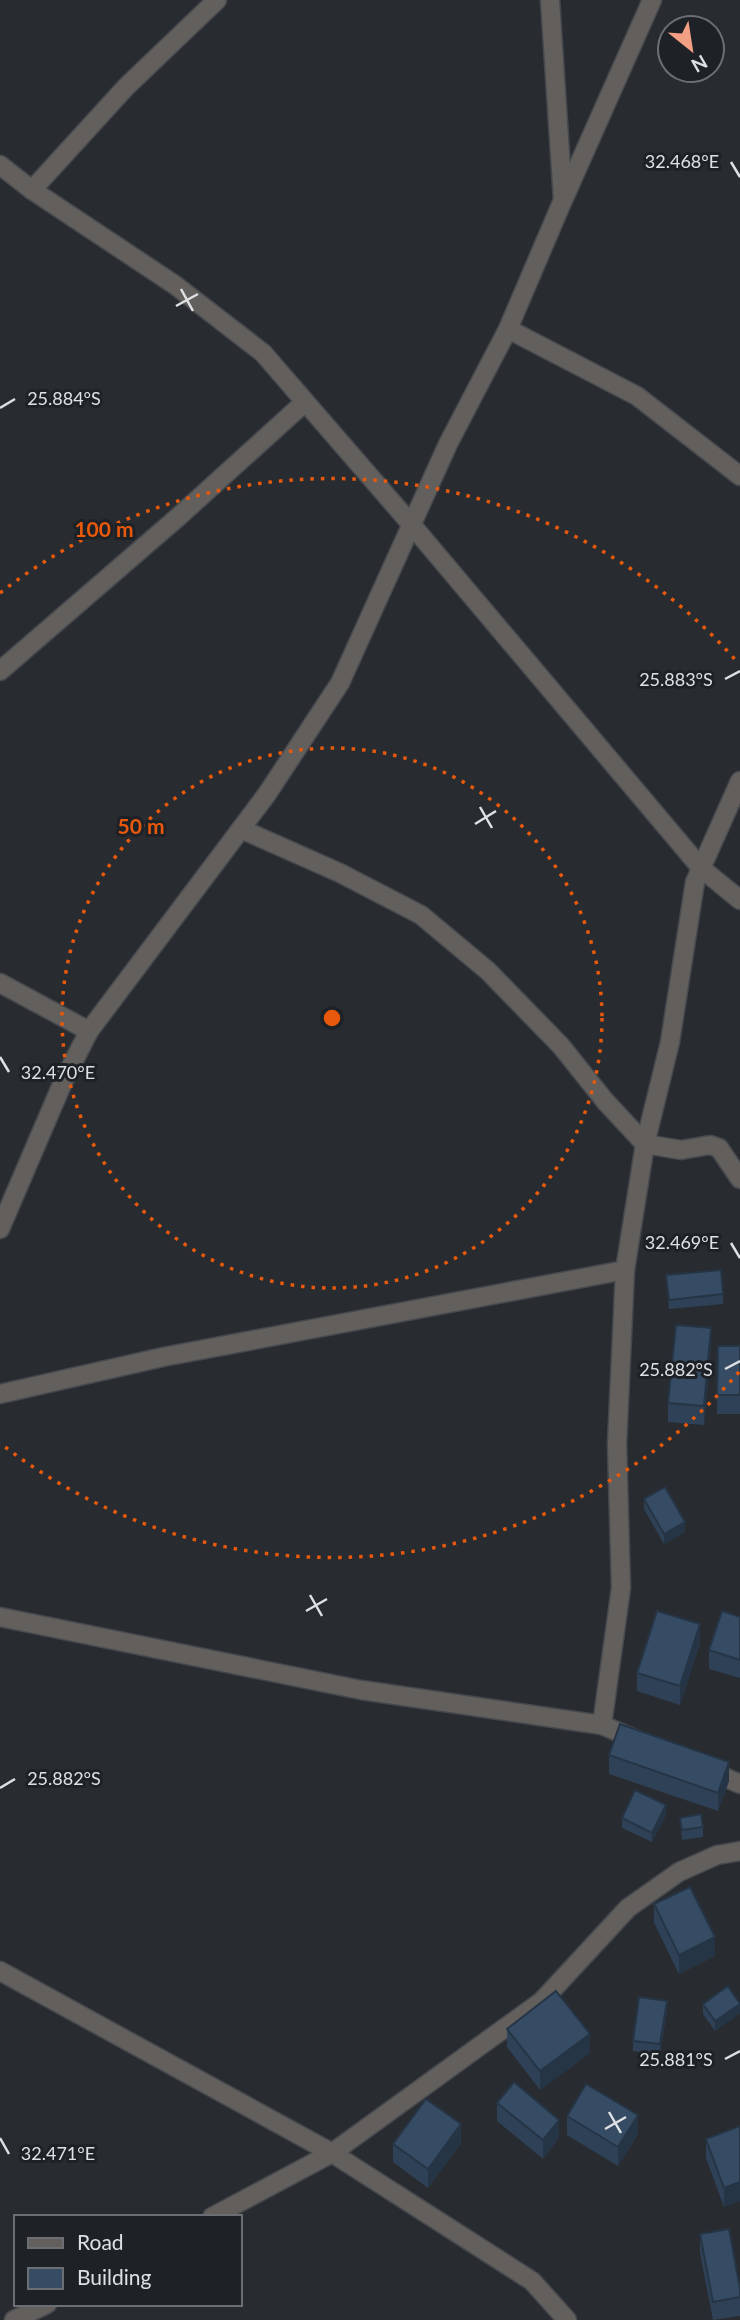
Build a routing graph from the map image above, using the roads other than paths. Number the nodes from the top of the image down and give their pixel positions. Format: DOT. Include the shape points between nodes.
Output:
graph roads {
  1 [pos="217,0"];
  2 [pos="550,0"];
  3 [pos="652,0"];
  4 [pos="0,165"];
  5 [pos="32,190"];
  6 [pos="563,200"];
  7 [pos="508,329"];
  8 [pos="305,402"];
  9 [pos="740,476"];
  10 [pos="411,524"];
  11 [pos="0,671"];
  12 [pos="740,781"];
  13 [pos="241,829"];
  14 [pos="701,868"];
  15 [pos="740,900"];
  16 [pos="0,983"];
  17 [pos="89,1031"];
  18 [pos="645,1143"];
  19 [pos="740,1179"];
  20 [pos="0,1229"];
  21 [pos="625,1270"];
  22 [pos="0,1394"];
  23 [pos="0,1617"];
  24 [pos="602,1725"];
  25 [pos="652,1746"];
  26 [pos="690,1763"];
  27 [pos="740,1784"];
  28 [pos="740,1851"];
  29 [pos="0,1971"];
  30 [pos="331,2153"];
  31 [pos="216,2215"];
  32 [pos="43,2306"];
  33 [pos="13,2320"];
  34 [pos="567,2320"];
  1 -- 5 [label="street" via="126,87"];
  2 -- 6 [label="street"];
  3 -- 6 [label="street"];
  4 -- 5 [label="street"];
  5 -- 8 [label="street" via="174,285 263,353"];
  6 -- 7 [label="street"];
  7 -- 9 [label="street" via="637,396"];
  7 -- 10 [label="street"];
  8 -- 10 [label="street"];
  8 -- 11 [label="street"];
  10 -- 13 [label="street" via="340,683"];
  10 -- 14 [label="street"];
  12 -- 14 [label="street"];
  13 -- 17 [label="street"];
  13 -- 18 [label="street" via="421,915 488,971"];
  14 -- 15 [label="street"];
  14 -- 18 [label="street" via="670,1042"];
  16 -- 17 [label="street"];
  17 -- 20 [label="street"];
  18 -- 19 [label="street" via="681,1150 719,1148"];
  18 -- 21 [label="street"];
  21 -- 22 [label="street" via="163,1357"];
  21 -- 24 [label="street" via="617,1444 621,1588"];
  23 -- 24 [label="street" via="361,1690"];
  24 -- 25 [label="street"];
  26 -- 27 [label="street"];
  28 -- 30 [label="street" via="717,1855 679,1872 628,1908 542,2001"];
  29 -- 30 [label="street"];
  30 -- 31 [label="street"];
  30 -- 34 [label="street" via="532,2281"];
  32 -- 33 [label="street"];
}
